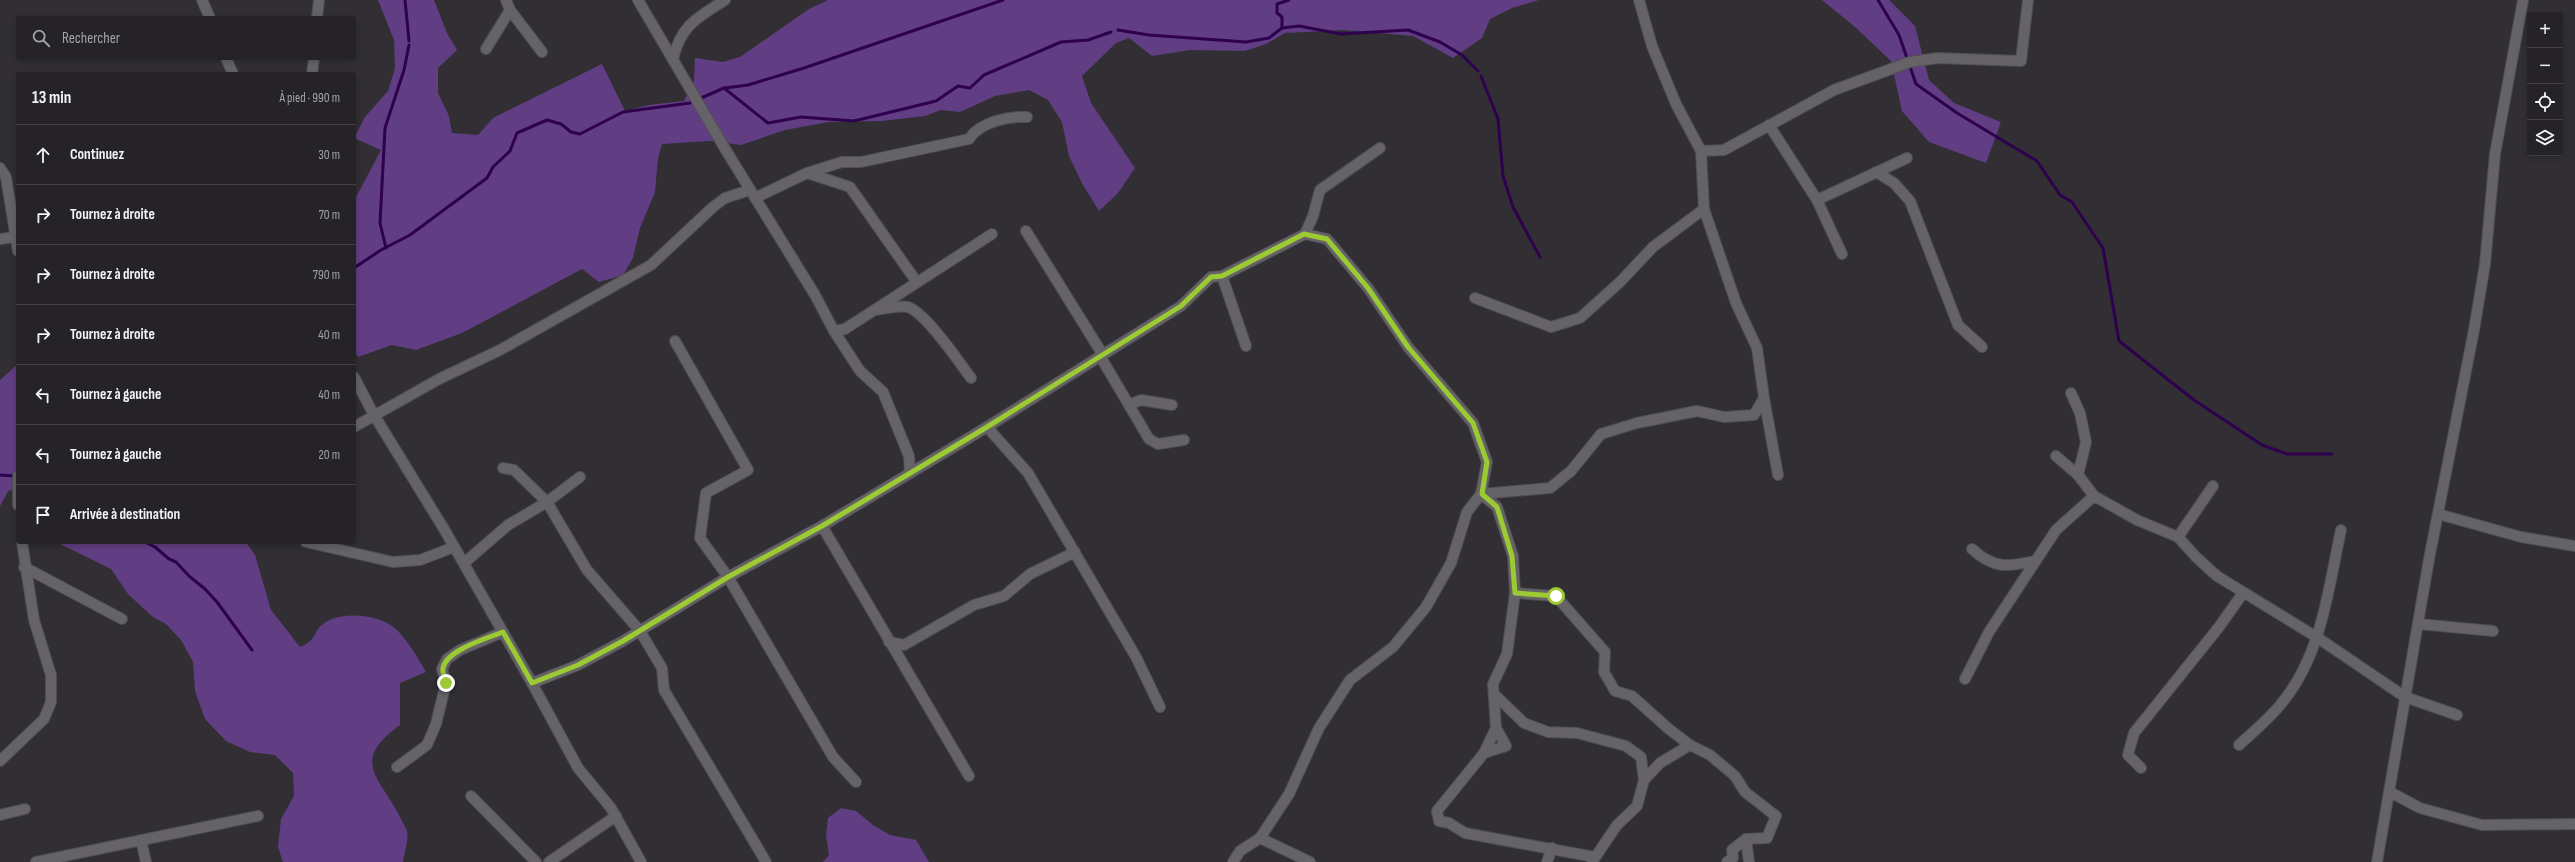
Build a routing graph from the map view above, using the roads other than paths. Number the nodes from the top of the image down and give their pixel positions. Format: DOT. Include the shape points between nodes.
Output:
graph roads {
  1 [pos="202,0"];
  2 [pos="319,0"];
  3 [pos="506,0"];
  4 [pos="638,0"];
  5 [pos="725,0"];
  6 [pos="1639,0"];
  7 [pos="2028,0"];
  8 [pos="2523,0"];
  9 [pos="510,10"];
  10 [pos="209,16"];
  11 [pos="318,16"];
  12 [pos="486,49"];
  13 [pos="542,52"];
  14 [pos="673,59"];
  15 [pos="227,60"];
  16 [pos="314,60"];
  17 [pos="231,72"];
  18 [pos="312,72"];
  19 [pos="1027,117"];
  20 [pos="1769,125"];
  21 [pos="1380,148"];
  22 [pos="1701,151"];
  23 [pos="1907,158"];
  24 [pos="0,168"];
  25 [pos="1876,172"];
  26 [pos="807,173"];
  27 [pos="753,194"];
  28 [pos="1817,200"];
  29 [pos="1704,209"];
  30 [pos="1026,231"];
  31 [pos="992,234"];
  32 [pos="1304,234"];
  33 [pos="15,237"];
  34 [pos="0,239"];
  35 [pos="16,242"];
  36 [pos="1842,254"];
  37 [pos="1222,276"];
  38 [pos="916,281"];
  39 [pos="1475,298"];
  40 [pos="873,310"];
  41 [pos="834,332"];
  42 [pos="675,341"];
  43 [pos="1246,346"];
  44 [pos="1982,347"];
  45 [pos="1101,356"];
  46 [pos="971,378"];
  47 [pos="356,381"];
  48 [pos="2071,393"];
  49 [pos="1764,398"];
  50 [pos="1129,405"];
  51 [pos="1172,406"];
  52 [pos="374,415"];
  53 [pos="356,426"];
  54 [pos="987,427"];
  55 [pos="1184,440"];
  56 [pos="2056,456"];
  57 [pos="503,468"];
  58 [pos="910,473"];
  59 [pos="1778,475"];
  60 [pos="2078,475"];
  61 [pos="580,477"];
  62 [pos="2213,486"];
  63 [pos="1482,494"];
  64 [pos="2094,496"];
  65 [pos="547,502"];
  66 [pos="2438,514"];
  67 [pos="822,526"];
  68 [pos="2341,530"];
  69 [pos="2178,537"];
  70 [pos="22,544"];
  71 [pos="315,544"];
  72 [pos="2575,546"];
  73 [pos="454,547"];
  74 [pos="1972,549"];
  75 [pos="1075,552"];
  76 [pos="2035,561"];
  77 [pos="464,563"];
  78 [pos="24,567"];
  79 [pos="728,577"];
  80 [pos="1515,593"];
  81 [pos="2243,593"];
  82 [pos="122,619"];
  83 [pos="2419,624"];
  84 [pos="640,631"];
  85 [pos="2493,631"];
  86 [pos="503,632"];
  87 [pos="2318,638"];
  88 [pos="889,642"];
  89 [pos="1965,678"];
  90 [pos="532,683"];
  91 [pos="1494,694"];
  92 [pos="2405,697"];
  93 [pos="1160,707"];
  94 [pos="2457,715"];
  95 [pos="1496,728"];
  96 [pos="1690,745"];
  97 [pos="2239,745"];
  98 [pos="1484,753"];
  99 [pos="0,761"];
  100 [pos="397,767"];
  101 [pos="2141,768"];
  102 [pos="969,776"];
  103 [pos="1644,780"];
  104 [pos="856,782"];
  105 [pos="2390,792"];
  106 [pos="472,796"];
  107 [pos="25,809"];
  108 [pos="0,815"];
  109 [pos="258,816"];
  110 [pos="616,816"];
  111 [pos="2575,824"];
  112 [pos="1260,838"];
  113 [pos="1746,839"];
  114 [pos="141,840"];
  115 [pos="1552,848"];
  116 [pos="1593,860"];
  117 [pos="1730,860"];
  118 [pos="36,862"];
  119 [pos="146,862"];
  120 [pos="536,862"];
  121 [pos="549,862"];
  122 [pos="641,862"];
  123 [pos="766,862"];
  124 [pos="1233,862"];
  125 [pos="1310,862"];
  126 [pos="1547,862"];
  127 [pos="1749,862"];
  128 [pos="2377,862"];
  1 -- 10 [label="street"];
  2 -- 11 [label="street"];
  3 -- 9 [label="street"];
  4 -- 14 [label="street"];
  5 -- 14 [label="street" via="686,28 677,41"];
  6 -- 22 [label="street" via="1652,46 1676,104"];
  7 -- 20 [label="street" via="2021,61 1938,58 1910,62 1834,90"];
  8 -- 66 [label="street" via="2495,154 2485,264"];
  9 -- 12 [label="street"];
  9 -- 13 [label="street"];
  14 -- 27 [label="street"];
  15 -- 17 [label="street"];
  16 -- 18 [label="street"];
  19 -- 26 [label="street" via="1011,116 974,131 969,139 861,162 842,162"];
  20 -- 22 [label="street" via="1724,150"];
  20 -- 28 [label="street"];
  21 -- 32 [label="street" via="1320,190 1313,216"];
  22 -- 29 [label="street"];
  23 -- 25 [label="street"];
  24 -- 33 [label="street" via="6,177"];
  25 -- 28 [label="street"];
  25 -- 44 [label="street" via="1894,183 1910,201 1958,325"];
  26 -- 27 [label="street"];
  26 -- 38 [label="street" via="850,187"];
  27 -- 41 [label="street" via="815,295"];
  27 -- 52 [label="street" via="725,198 651,266 500,350"];
  28 -- 36 [label="street"];
  29 -- 39 [label="street" via="1653,247 1620,282 1580,318 1552,327"];
  29 -- 49 [label="street" via="1736,303 1757,348"];
  30 -- 45 [label="street"];
  31 -- 38 [label="street"];
  32 -- 37 [label="street"];
  32 -- 63 [label="street" via="1327,239 1368,288 1408,347 1473,423 1487,462"];
  33 -- 34 [label="street"];
  33 -- 35 [label="street"];
  37 -- 43 [label="street"];
  37 -- 45 [label="street" via="1211,277 1181,306"];
  38 -- 40 [label="street"];
  40 -- 41 [label="street" via="845,329"];
  40 -- 46 [label="street" via="908,307 917,312 945,342"];
  41 -- 58 [label="street" via="860,371 883,392 909,456"];
  42 -- 79 [label="street" via="748,470 706,494 700,538"];
  45 -- 50 [label="street"];
  45 -- 54 [label="street"];
  47 -- 52 [label="street"];
  48 -- 60 [label="street" via="2080,413 2086,442"];
  49 -- 59 [label="street"];
  49 -- 63 [label="street" via="1754,415 1724,418 1697,411 1637,423 1601,434 1572,471 1550,488"];
  50 -- 51 [label="street" via="1141,400"];
  50 -- 55 [label="street" via="1149,439 1158,444"];
  52 -- 53 [label="street"];
  52 -- 73 [label="street"];
  54 -- 58 [label="street"];
  54 -- 75 [label="street" via="1028,473"];
  56 -- 60 [label="street"];
  57 -- 65 [label="street" via="514,470"];
  58 -- 67 [label="street"];
  60 -- 64 [label="street"];
  61 -- 65 [label="street"];
  62 -- 69 [label="street"];
  63 -- 80 [label="street" via="1497,507 1512,556"];
  63 -- 112 [label="street" via="1467,512 1451,563 1426,607 1393,647 1350,680 1318,728 1289,794"];
  64 -- 69 [label="street" via="2137,520"];
  64 -- 76 [label="street" via="2056,530"];
  65 -- 77 [label="street" via="508,525"];
  65 -- 84 [label="street" via="587,570"];
  66 -- 72 [label="street" via="2521,537"];
  66 -- 83 [label="street"];
  67 -- 79 [label="street"];
  67 -- 88 [label="street"];
  68 -- 87 [label="street"];
  69 -- 81 [label="street" via="2207,566"];
  70 -- 78 [label="street"];
  71 -- 73 [label="street" via="393,562 420,560"];
  73 -- 77 [label="street"];
  74 -- 76 [label="street" via="1983,559 1997,565"];
  75 -- 88 [label="street" via="1030,574 1004,596 974,605 904,645"];
  75 -- 93 [label="street" via="1136,658"];
  76 -- 89 [label="street" via="1989,632"];
  77 -- 86 [label="street"];
  78 -- 82 [label="street"];
  78 -- 99 [label="street" via="34,620 51,675 51,702 44,719"];
  79 -- 84 [label="street"];
  79 -- 104 [label="street" via="833,757"];
  80 -- 91 [label="street" via="1508,654 1493,684"];
  80 -- 96 [label="street" via="1556,596 1605,652 1604,672 1615,691 1632,696"];
  81 -- 87 [label="street"];
  81 -- 101 [label="street" via="2134,733 2128,755"];
  83 -- 85 [label="street"];
  83 -- 92 [label="street"];
  84 -- 90 [label="street" via="578,665"];
  84 -- 123 [label="street" via="662,668 664,690"];
  86 -- 90 [label="street"];
  86 -- 100 [label="street" via="460,650 447,659 442,669 446,683 436,724 427,745"];
  87 -- 92 [label="street"];
  87 -- 97 [label="street" via="2302,674 2281,705"];
  88 -- 102 [label="street"];
  90 -- 110 [label="street" via="578,768"];
  91 -- 95 [label="street"];
  91 -- 103 [label="street" via="1524,723 1548,732 1577,733 1626,746 1641,757"];
  92 -- 94 [label="street"];
  92 -- 105 [label="street"];
  95 -- 98 [label="street"];
  95 -- 98 [label="street" via="1506,746"];
  96 -- 103 [label="street" via="1660,764"];
  96 -- 113 [label="street" via="1710,755 1735,776 1745,792 1776,816 1767,838"];
  98 -- 115 [label="street" via="1436,811 1439,821 1449,823 1465,833 1504,839 1515,844"];
  103 -- 116 [label="street" via="1637,806 1617,826"];
  105 -- 111 [label="street" via="2420,808 2482,825"];
  105 -- 128 [label="street"];
  106 -- 120 [label="street"];
  107 -- 108 [label="street"];
  109 -- 114 [label="street"];
  110 -- 121 [label="street"];
  110 -- 122 [label="street"];
  112 -- 124 [label="street" via="1240,851"];
  112 -- 125 [label="street"];
  113 -- 117 [label="street" via="1732,850"];
  113 -- 127 [label="street"];
  114 -- 118 [label="street"];
  114 -- 119 [label="street"];
  115 -- 116 [label="street"];
  115 -- 126 [label="street"];
  117 -- 127 [label="street"];
}
